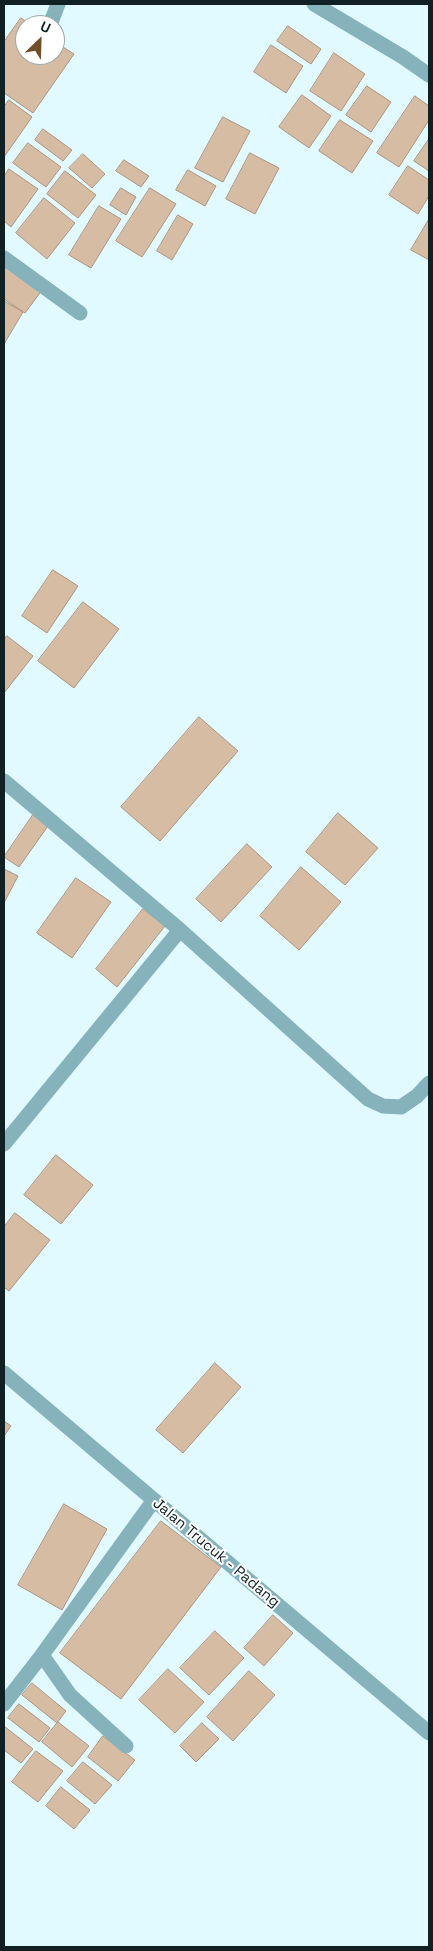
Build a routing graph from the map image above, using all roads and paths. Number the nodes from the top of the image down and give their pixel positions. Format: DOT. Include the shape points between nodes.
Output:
graph roads {
  1 [pos="314,4"];
  2 [pos="429,75"];
  3 [pos="4,258"];
  4 [pos="80,313"];
  5 [pos="4,781"];
  6 [pos="180,930"];
  7 [pos="429,1083"];
  8 [pos="4,1144"];
  9 [pos="4,1372"];
  10 [pos="154,1500"];
  11 [pos="42,1655"];
  12 [pos="4,1704"];
  13 [pos="429,1733"];
  14 [pos="126,1746"];
  1 -- 2 [label="street"];
  3 -- 4 [label="street"];
  5 -- 6 [label="street"];
  6 -- 7 [label="street" via="368,1099 383,1106 401,1107"];
  6 -- 8 [label="street"];
  9 -- 10 [label="street, Jalan Trucuk - Padang"];
  10 -- 11 [label="street"];
  10 -- 13 [label="street, Jalan Trucuk - Padang"];
  11 -- 12 [label="street"];
  11 -- 14 [label="street" via="70,1695"];
}
